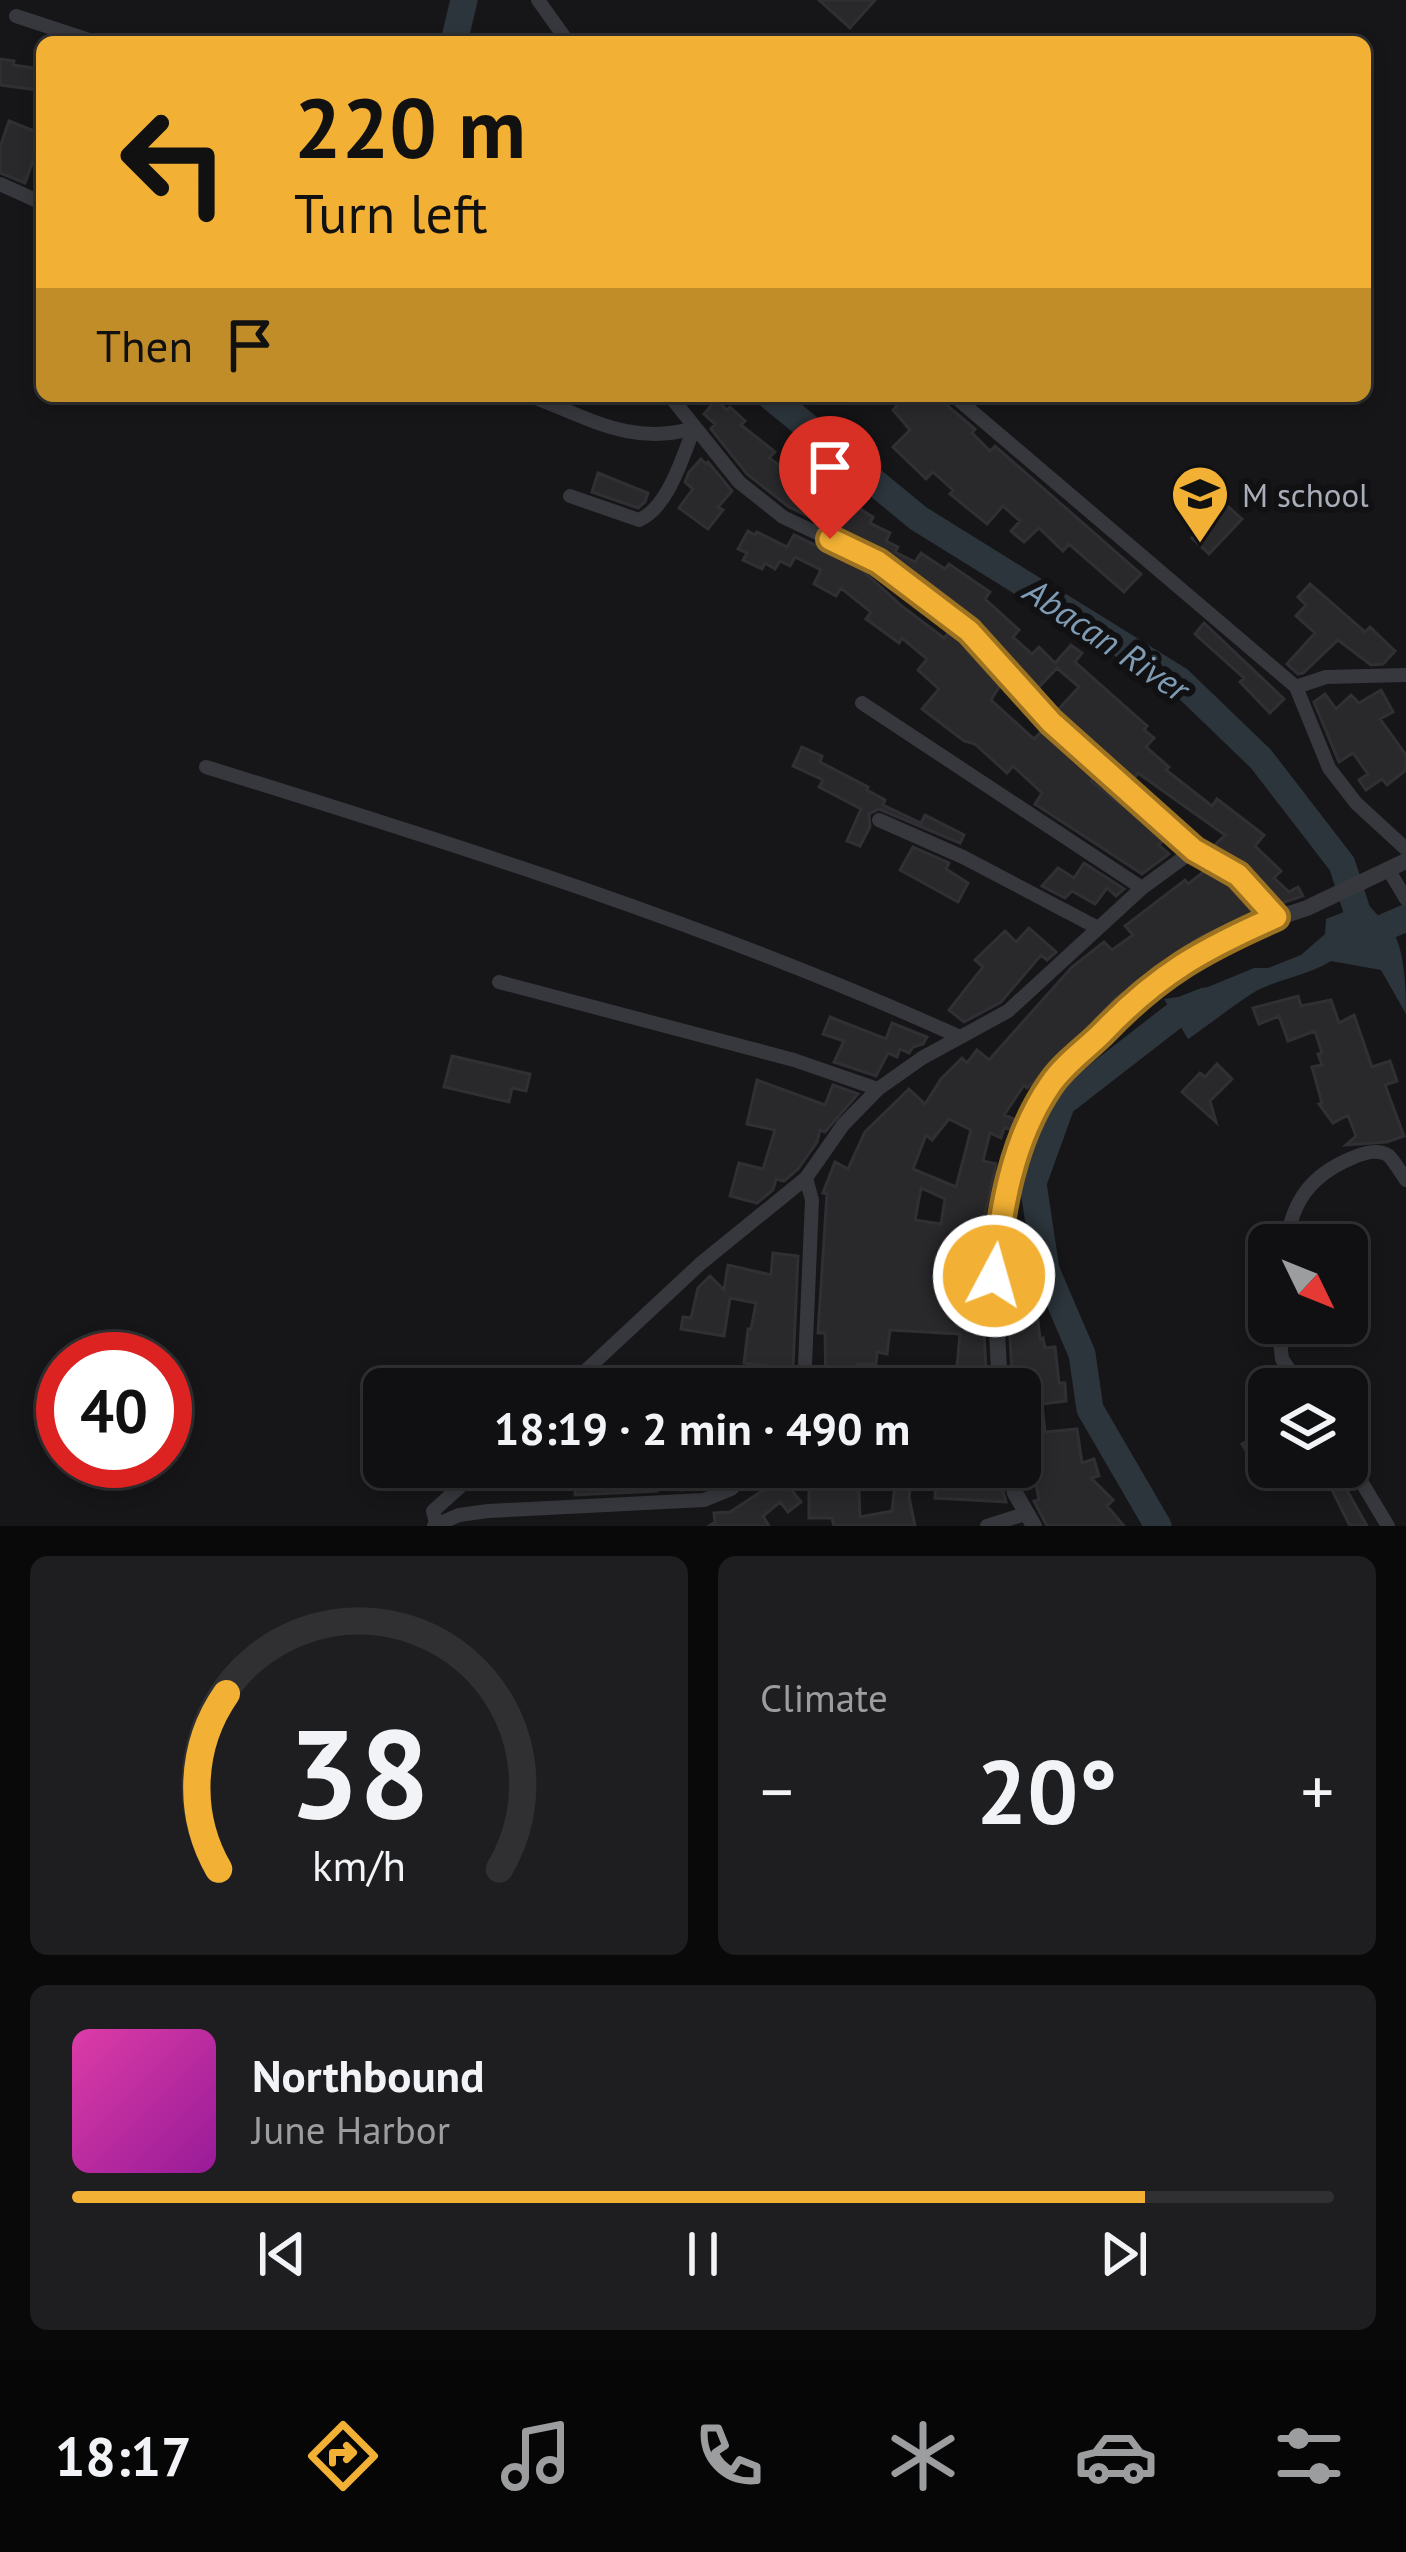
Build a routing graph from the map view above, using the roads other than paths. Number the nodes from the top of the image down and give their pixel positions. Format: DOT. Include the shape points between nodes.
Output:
graph roads {
  1 [pos="538,0"];
  2 [pos="16,16"];
  3 [pos="77,36"];
  4 [pos="564,36"];
  5 [pos="0,184"];
  6 [pos="36,200"];
  7 [pos="546,402"];
  8 [pos="674,402"];
  9 [pos="960,402"];
  10 [pos="694,428"];
  11 [pos="570,496"];
  12 [pos="1406,675"];
  13 [pos="1296,687"];
  14 [pos="862,703"];
  15 [pos="206,767"];
  16 [pos="879,820"];
  17 [pos="1406,849"];
  18 [pos="1194,850"];
  19 [pos="1406,861"];
  20 [pos="1384,871"];
  21 [pos="1142,888"];
  22 [pos="1406,899"];
  23 [pos="1276,917"];
  24 [pos="1098,928"];
  25 [pos="499,982"];
  26 [pos="960,1037"];
  27 [pos="878,1088"];
  28 [pos="806,1178"];
  29 [pos="1406,1180"];
  30 [pos="1289,1224"];
  31 [pos="589,1368"];
  32 [pos="805,1368"];
  33 [pos="999,1368"];
  34 [pos="459,1488"];
  35 [pos="732,1488"];
  36 [pos="1018,1488"];
  37 [pos="1365,1488"];
  38 [pos="1029,1520"];
  39 [pos="435,1524"];
  40 [pos="987,1526"];
  41 [pos="1388,1526"];
  1 -- 4 [label="street"];
  2 -- 3 [label="street"];
  5 -- 6 [label="street"];
  7 -- 10 [label="street" via="628,433 662,438"];
  8 -- 10 [label="street"];
  9 -- 13 [label="street"];
  10 -- 11 [label="street" via="650,515 639,520"];
  10 -- 18 [label="street" via="783,518 878,562 969,631 1051,722"];
  12 -- 13 [label="street" via="1326,677"];
  13 -- 17 [label="street" via="1329,768"];
  14 -- 21 [label="street"];
  15 -- 26 [label="street" via="466,848 830,978"];
  16 -- 24 [label="street"];
  18 -- 21 [label="street"];
  18 -- 23 [label="street" via="1238,875"];
  19 -- 20 [label="street"];
  20 -- 22 [label="street"];
  20 -- 23 [label="street"];
  21 -- 24 [label="street"];
  23 -- 33 [label="street" via="1208,947 1150,986 1066,1066 1037,1108 1001,1208 994,1276"];
  24 -- 26 [label="street" via="1008,1010"];
  25 -- 27 [label="street"];
  26 -- 27 [label="street"];
  27 -- 28 [label="street"];
  28 -- 31 [label="street"];
  28 -- 32 [label="street" via="812,1200"];
  29 -- 30 [label="street" via="1376,1151 1339,1163 1306,1188"];
  34 -- 39 [label="street" via="433,1511"];
  35 -- 39 [label="street" via="704,1499 488,1511"];
  36 -- 38 [label="street"];
  37 -- 41 [label="street"];
  38 -- 40 [label="street"];
}
